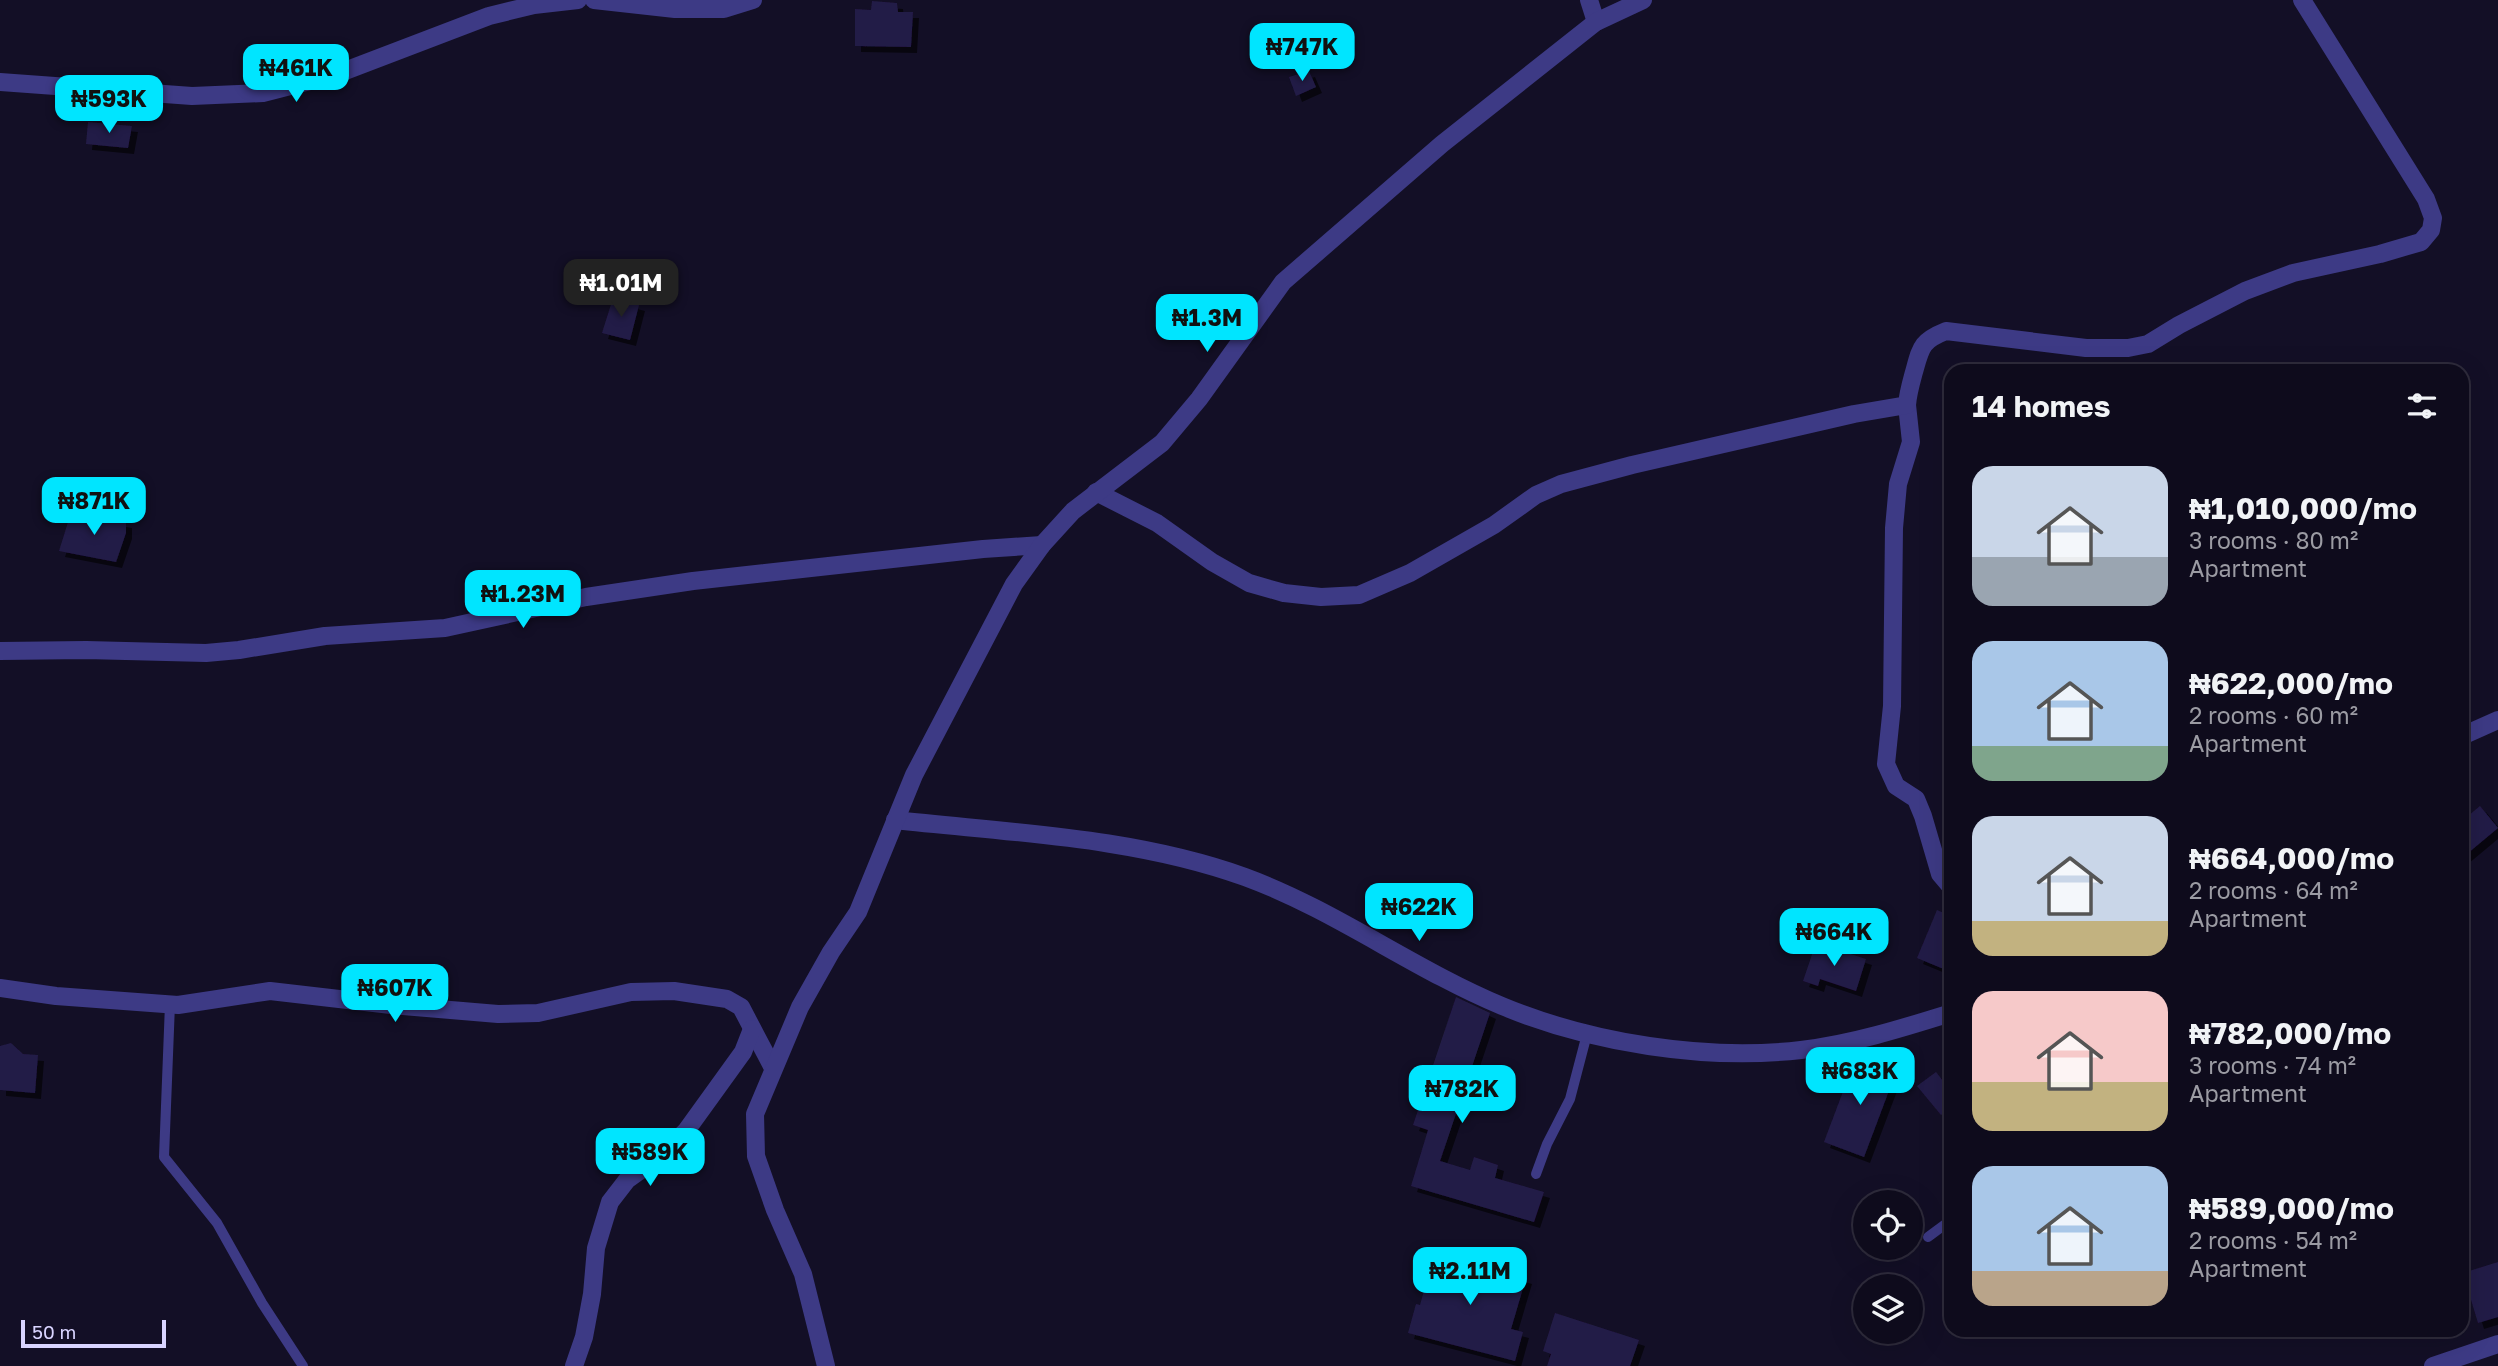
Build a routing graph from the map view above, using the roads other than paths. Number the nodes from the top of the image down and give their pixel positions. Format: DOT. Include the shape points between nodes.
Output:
graph roads {
  1 [pos="578,0"];
  2 [pos="594,0"];
  3 [pos="753,0"];
  4 [pos="1589,0"];
  5 [pos="1643,0"];
  6 [pos="2302,0"];
  7 [pos="1596,22"];
  8 [pos="0,82"];
  9 [pos="1907,405"];
  10 [pos="1097,492"];
  11 [pos="1042,545"];
  12 [pos="0,651"];
  13 [pos="2498,720"];
  14 [pos="2469,733"];
  15 [pos="895,820"];
  16 [pos="1944,879"];
  17 [pos="0,988"];
  18 [pos="170,1004"];
  19 [pos="1944,1015"];
  20 [pos="752,1029"];
  21 [pos="1587,1034"];
  22 [pos="773,1068"];
  23 [pos="1536,1174"];
  24 [pos="1944,1225"];
  25 [pos="1928,1237"];
  26 [pos="2498,1344"];
  27 [pos="303,1366"];
  28 [pos="574,1366"];
  29 [pos="827,1366"];
  30 [pos="2433,1366"];
  1 -- 8 [label="street" via="489,16 337,75 262,93 192,96"];
  2 -- 3 [label="street" via="724,9"];
  4 -- 7 [label="street"];
  5 -- 7 [label="street"];
  6 -- 9 [label="street" via="2426,200 2433,218 2431,230 2421,242 2294,273 2245,291 2148,344 2127,348 2086,348 1946,331 1929,339 1917,353"];
  7 -- 10 [label="street" via="1441,144 1283,282 1162,443"];
  9 -- 10 [label="street" via="1560,484 1410,573 1359,595 1309,596 1249,583 1157,523"];
  9 -- 16 [label="street" via="1911,442 1898,484 1894,528 1892,706 1886,764 1896,786 1916,799"];
  10 -- 11 [label="street"];
  11 -- 12 [label="street" via="693,582 586,597 445,628 325,636 239,650"];
  11 -- 15 [label="street" via="1014,584 972,660"];
  13 -- 14 [label="street"];
  15 -- 21 [label="street" via="1097,841 1246,877 1344,922 1502,1006"];
  15 -- 22 [label="street" via="858,912 800,1007"];
  17 -- 18 [label="street"];
  18 -- 20 [label="street" via="270,991 498,1014 538,1013 631,992 674,991 727,999 741,1007"];
  18 -- 27 [label="lane" via="164,1157 216,1223"];
  19 -- 21 [label="street" via="1802,1050 1753,1053 1728,1054"];
  20 -- 22 [label="street"];
  20 -- 28 [label="street" via="743,1052 686,1131 627,1180 610,1202 596,1248 584,1337"];
  21 -- 23 [label="lane" via="1570,1099"];
  22 -- 29 [label="street" via="755,1114 756,1156 803,1274"];
  24 -- 25 [label="lane"];
  26 -- 30 [label="street"];
}
